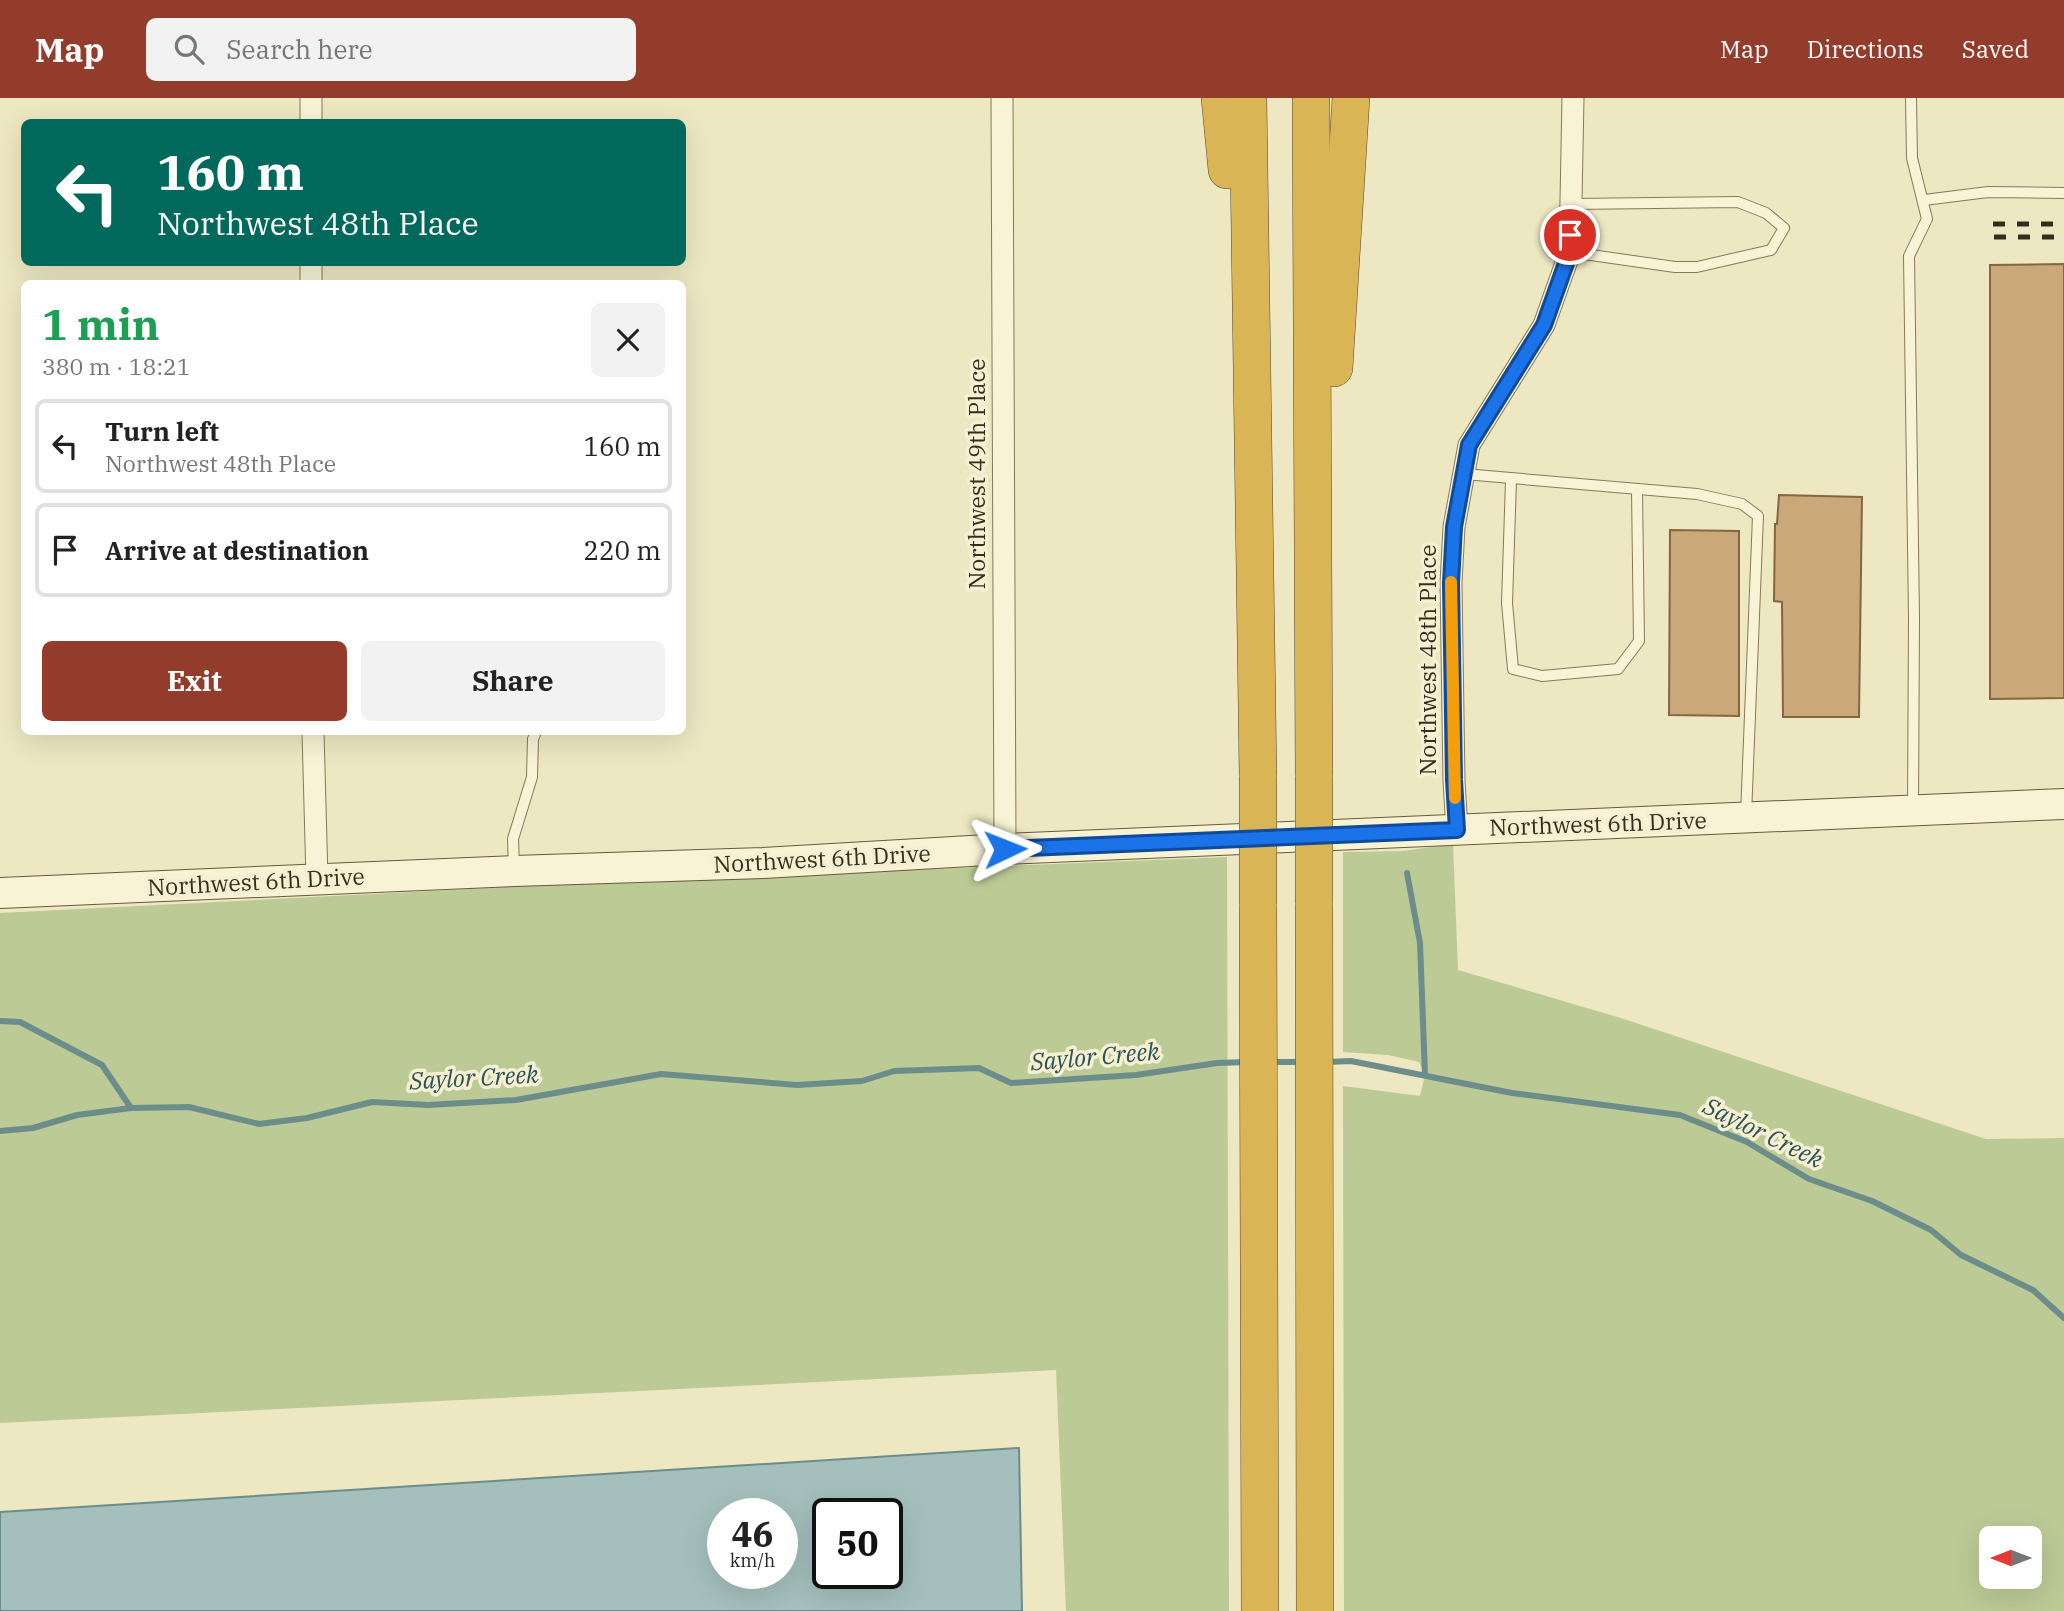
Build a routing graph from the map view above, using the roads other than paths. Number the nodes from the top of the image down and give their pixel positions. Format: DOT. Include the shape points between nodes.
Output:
graph roads {
  1 [pos="311,98"];
  2 [pos="1002,98"];
  3 [pos="1220,98"];
  4 [pos="1248,98"];
  5 [pos="1311,98"];
  6 [pos="1351,98"];
  7 [pos="1573,98"];
  8 [pos="1911,98"];
  9 [pos="311,119"];
  10 [pos="2064,192"];
  11 [pos="1924,200"];
  12 [pos="1572,204"];
  13 [pos="1570,252"];
  14 [pos="1464,474"];
  15 [pos="1511,480"];
  16 [pos="1637,490"];
  17 [pos="1257,604"];
  18 [pos="1313,620"];
  19 [pos="313,735"];
  20 [pos="535,735"];
  21 [pos="2064,804"];
  22 [pos="1913,810"];
  23 [pos="1745,818"];
  24 [pos="1457,830"];
  25 [pos="1005,849"];
  26 [pos="514,871"];
  27 [pos="317,879"];
  28 [pos="0,893"];
  29 [pos="1260,1611"];
  30 [pos="1315,1611"];
  1 -- 9 [label="street"];
  2 -- 25 [label="street, Northwest 49th Place"];
  3 -- 17 [label="highway" via="1234,347"];
  4 -- 17 [label="highway"];
  5 -- 18 [label="highway"];
  6 -- 18 [label="highway"];
  7 -- 12 [label="street, Northwest 48th Place"];
  8 -- 11 [label="lane" via="1912,158"];
  10 -- 11 [label="lane" via="1989,192"];
  11 -- 22 [label="lane" via="1927,219 1909,256"];
  12 -- 13 [label="street, Northwest 48th Place"];
  12 -- 13 [label="lane" via="1738,202 1766,213 1784,228 1771,250 1698,267"];
  13 -- 14 [label="street, Northwest 48th Place" via="1544,325 1469,445"];
  14 -- 15 [label="lane"];
  14 -- 24 [label="street, Northwest 48th Place" via="1454,527 1451,583"];
  15 -- 16 [label="lane"];
  15 -- 16 [label="lane" via="1507,603 1513,669 1542,676 1618,669 1639,641"];
  16 -- 23 [label="lane" via="1697,494 1742,504 1758,516"];
  17 -- 29 [label="highway, bridge"];
  18 -- 30 [label="highway, bridge"];
  19 -- 27 [label="street"];
  20 -- 26 [label="lane" via="532,776 513,839"];
  21 -- 22 [label="main road, Northwest 6th Drive"];
  22 -- 23 [label="main road, Northwest 6th Drive"];
  23 -- 24 [label="main road, Northwest 6th Drive"];
  24 -- 25 [label="main road, Northwest 6th Drive"];
  25 -- 26 [label="main road, Northwest 6th Drive"];
  26 -- 27 [label="main road, Northwest 6th Drive"];
  27 -- 28 [label="main road, Northwest 6th Drive"];
}
